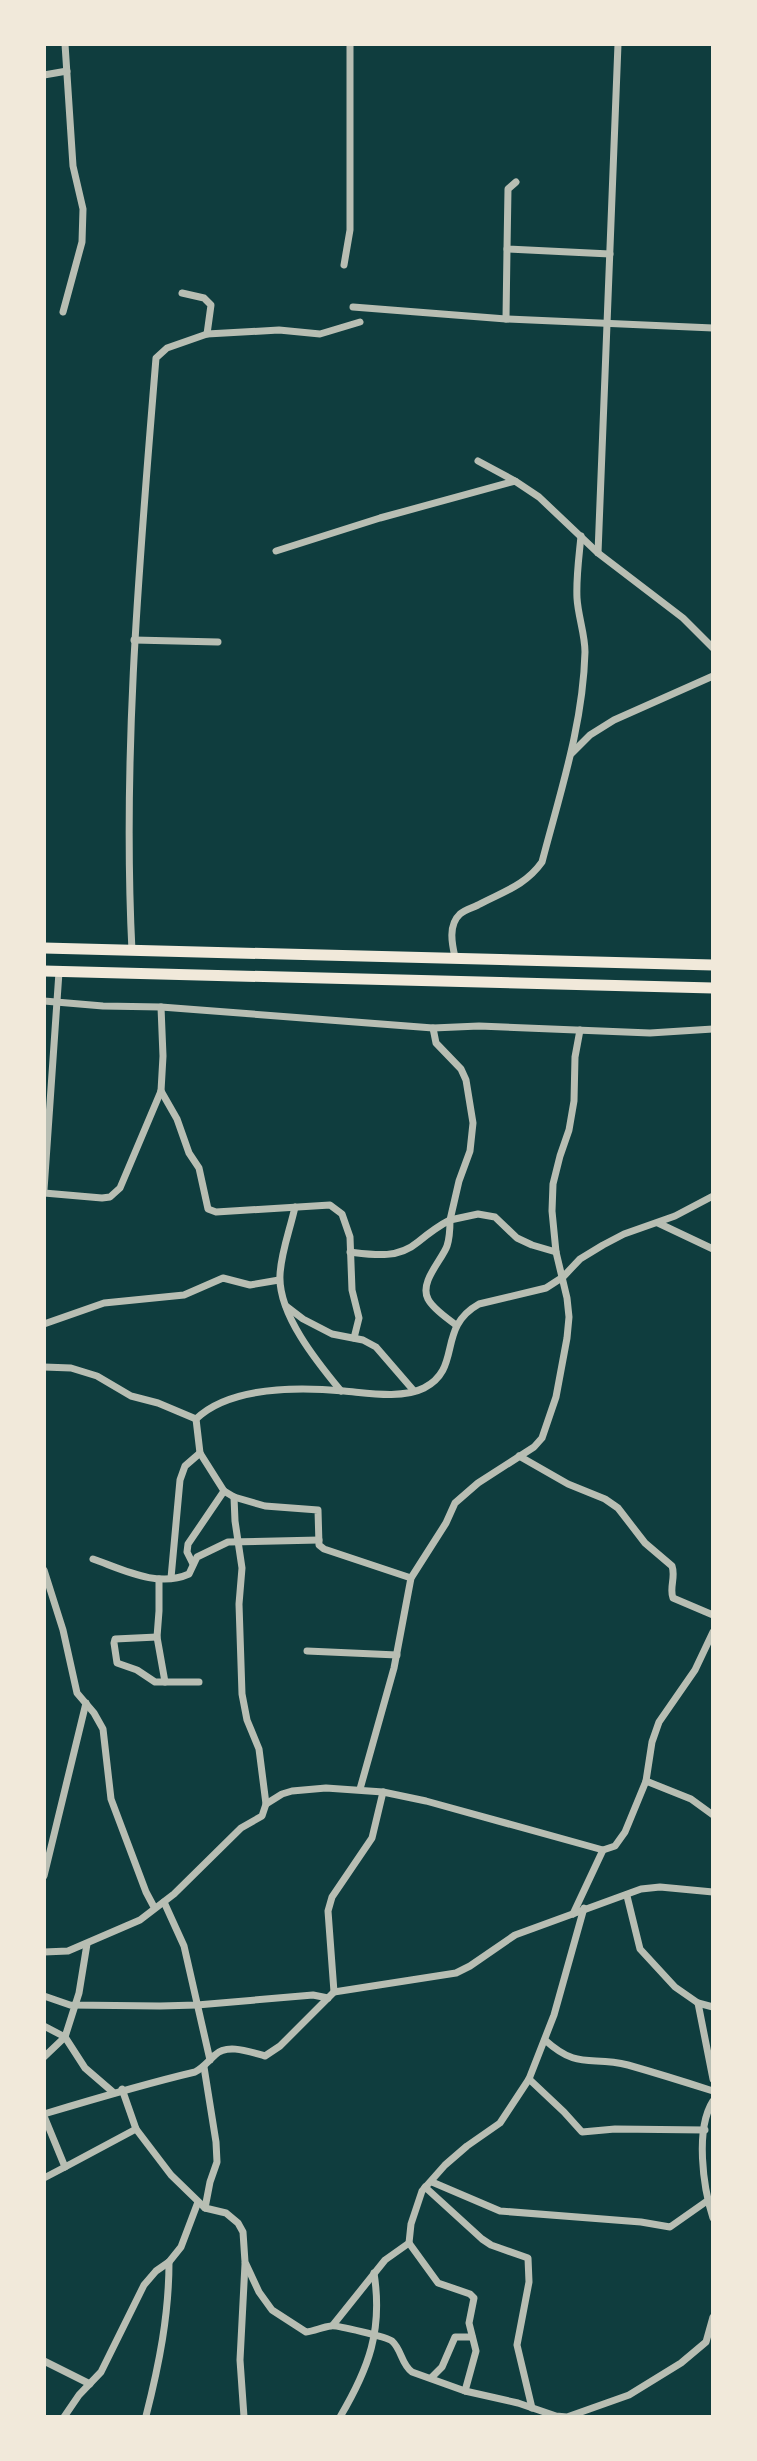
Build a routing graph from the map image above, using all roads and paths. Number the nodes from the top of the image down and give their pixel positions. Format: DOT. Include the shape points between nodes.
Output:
graph roads {
  1 [pos="65,44"];
  2 [pos="350,44"];
  3 [pos="618,44"];
  4 [pos="67,71"];
  5 [pos="44,75"];
  6 [pos="516,182"];
  7 [pos="507,249"];
  8 [pos="610,254"];
  9 [pos="344,265"];
  10 [pos="182,293"];
  11 [pos="353,307"];
  12 [pos="63,312"];
  13 [pos="506,319"];
  14 [pos="360,322"];
  15 [pos="607,324"];
  16 [pos="713,328"];
  17 [pos="207,334"];
  18 [pos="478,461"];
  19 [pos="515,481"];
  20 [pos="581,536"];
  21 [pos="276,551"];
  22 [pos="598,553"];
  23 [pos="134,640"];
  24 [pos="218,642"];
  25 [pos="713,648"];
  26 [pos="713,676"];
  27 [pos="572,753"];
  28 [pos="44,948"];
  29 [pos="132,951"];
  30 [pos="455,957"];
  31 [pos="713,965"];
  32 [pos="44,971"];
  33 [pos="59,972"];
  34 [pos="713,988"];
  35 [pos="44,1001"];
  36 [pos="56,1002"];
  37 [pos="161,1007"];
  38 [pos="433,1028"];
  39 [pos="713,1029"];
  40 [pos="580,1030"];
  41 [pos="161,1091"];
  42 [pos="44,1191"];
  43 [pos="713,1196"];
  44 [pos="295,1207"];
  45 [pos="450,1220"];
  46 [pos="658,1223"];
  47 [pos="713,1249"];
  48 [pos="350,1252"];
  49 [pos="556,1252"];
  50 [pos="563,1277"];
  51 [pos="279,1280"];
  52 [pos="284,1305"];
  53 [pos="44,1324"];
  54 [pos="456,1325"];
  55 [pos="354,1338"];
  56 [pos="44,1367"];
  57 [pos="341,1391"];
  58 [pos="414,1391"];
  59 [pos="196,1419"];
  60 [pos="200,1453"];
  61 [pos="519,1456"];
  62 [pos="224,1491"];
  63 [pos="234,1497"];
  64 [pos="319,1540"];
  65 [pos="239,1541"];
  66 [pos="93,1559"];
  67 [pos="193,1564"];
  68 [pos="44,1570"];
  69 [pos="171,1578"];
  70 [pos="411,1578"];
  71 [pos="159,1579"];
  72 [pos="713,1615"];
  73 [pos="713,1632"];
  74 [pos="157,1637"];
  75 [pos="307,1651"];
  76 [pos="397,1655"];
  77 [pos="165,1682"];
  78 [pos="199,1682"];
  79 [pos="86,1703"];
  80 [pos="646,1781"];
  81 [pos="360,1789"];
  82 [pos="383,1792"];
  83 [pos="266,1804"];
  84 [pos="713,1815"];
  85 [pos="603,1850"];
  86 [pos="44,1876"];
  87 [pos="713,1892"];
  88 [pos="627,1896"];
  89 [pos="164,1902"];
  90 [pos="154,1907"];
  91 [pos="584,1908"];
  92 [pos="573,1914"];
  93 [pos="87,1944"];
  94 [pos="44,1952"];
  95 [pos="331,1995"];
  96 [pos="44,1996"];
  97 [pos="698,2003"];
  98 [pos="76,2005"];
  99 [pos="197,2005"];
  100 [pos="713,2007"];
  101 [pos="44,2026"];
  102 [pos="65,2037"];
  103 [pos="545,2040"];
  104 [pos="44,2057"];
  105 [pos="210,2060"];
  106 [pos="204,2067"];
  107 [pos="529,2079"];
  108 [pos="713,2079"];
  109 [pos="122,2089"];
  110 [pos="713,2091"];
  111 [pos="114,2093"];
  112 [pos="713,2101"];
  113 [pos="44,2115"];
  114 [pos="136,2129"];
  115 [pos="705,2130"];
  116 [pos="65,2167"];
  117 [pos="44,2178"];
  118 [pos="432,2182"];
  119 [pos="425,2187"];
  120 [pos="707,2201"];
  121 [pos="198,2202"];
  122 [pos="205,2208"];
  123 [pos="713,2218"];
  124 [pos="409,2243"];
  125 [pos="169,2262"];
  126 [pos="245,2262"];
  127 [pos="374,2273"];
  128 [pos="713,2317"];
  129 [pos="333,2325"];
  130 [pos="376,2336"];
  131 [pos="472,2337"];
  132 [pos="710,2340"];
  133 [pos="44,2361"];
  134 [pos="431,2378"];
  135 [pos="90,2384"];
  136 [pos="465,2391"];
  137 [pos="532,2408"];
  138 [pos="146,2416"];
  139 [pos="64,2417"];
  140 [pos="244,2417"];
  141 [pos="340,2417"];
  1 -- 4 [label="street"];
  2 -- 9 [label="street" via="350,230"];
  3 -- 8 [label="street"];
  4 -- 5 [label="street"];
  4 -- 12 [label="street" via="73,166 83,209 82,242"];
  6 -- 7 [label="street" via="508,189"];
  7 -- 8 [label="street"];
  7 -- 13 [label="street"];
  8 -- 15 [label="street"];
  10 -- 17 [label="street" via="209,300"];
  11 -- 13 [label="street"];
  13 -- 15 [label="street"];
  14 -- 17 [label="street" via="320,334"];
  15 -- 16 [label="street"];
  15 -- 22 [label="street"];
  17 -- 23 [label="street" via="167,348 156,358"];
  18 -- 19 [label="street"];
  19 -- 20 [label="street"];
  19 -- 21 [label="street"];
  20 -- 22 [label="street"];
  20 -- 27 [label="street" via="577,599 585,650"];
  22 -- 25 [label="street" via="683,618"];
  23 -- 24 [label="street"];
  23 -- 29 [label="street"];
  26 -- 27 [label="street" via="614,720"];
  27 -- 30 [label="street" via="542,862 517,886 458,915 451,941"];
  28 -- 29 [label="highway"];
  29 -- 30 [label="highway"];
  30 -- 31 [label="highway"];
  32 -- 33 [label="highway"];
  33 -- 34 [label="highway"];
  33 -- 36 [label="street"];
  35 -- 36 [label="street"];
  36 -- 37 [label="street"];
  36 -- 42 [label="street"];
  37 -- 38 [label="street"];
  37 -- 41 [label="street"];
  38 -- 40 [label="street"];
  38 -- 45 [label="street" via="436,1043 466,1080 473,1123"];
  39 -- 40 [label="street"];
  40 -- 49 [label="street" via="569,1130 553,1184"];
  41 -- 42 [label="street" via="116,1192 102,1198"];
  41 -- 44 [label="street" via="199,1168 208,1209"];
  43 -- 46 [label="street"];
  44 -- 48 [label="street" via="336,1209 347,1224"];
  44 -- 51 [label="street"];
  45 -- 48 [label="street" via="399,1252"];
  45 -- 49 [label="street" via="478,1214 495,1217 517,1238"];
  45 -- 54 [label="street" via="449,1243 426,1290 427,1298"];
  46 -- 47 [label="street"];
  46 -- 50 [label="street" via="603,1245"];
  48 -- 55 [label="street" via="359,1318"];
  49 -- 50 [label="street"];
  50 -- 54 [label="street" via="530,1294 479,1304"];
  50 -- 61 [label="street" via="569,1317 556,1397 542,1438"];
  51 -- 52 [label="street"];
  51 -- 53 [label="street" via="250,1285 223,1278 184,1295 104,1303"];
  52 -- 55 [label="street" via="332,1334"];
  52 -- 57 [label="street"];
  54 -- 58 [label="street" via="442,1373"];
  55 -- 58 [label="street" via="376,1347"];
  56 -- 59 [label="street" via="97,1376 131,1396"];
  57 -- 58 [label="street"];
  57 -- 59 [label="street" via="302,1388 241,1396"];
  59 -- 60 [label="street"];
  60 -- 62 [label="street"];
  60 -- 69 [label="street" via="185,1466 180,1480"];
  61 -- 70 [label="street" via="455,1503"];
  61 -- 72 [label="street" via="618,1508 645,1543 672,1566 673,1598"];
  62 -- 63 [label="street"];
  62 -- 67 [label="street" via="188,1544"];
  63 -- 64 [label="street" via="265,1506 318,1510"];
  63 -- 65 [label="street"];
  64 -- 65 [label="street"];
  64 -- 70 [label="street" via="324,1549"];
  65 -- 67 [label="street" via="205,1552"];
  65 -- 83 [label="street" via="242,1694 259,1749"];
  66 -- 71 [label="street"];
  67 -- 69 [label="street" via="189,1574"];
  68 -- 79 [label="street" via="77,1693"];
  69 -- 71 [label="street"];
  70 -- 76 [label="street"];
  71 -- 74 [label="street"];
  73 -- 80 [label="street" via="695,1670 659,1722"];
  74 -- 77 [label="street"];
  74 -- 77 [label="street" via="118,1637 114,1651 118,1664"];
  75 -- 76 [label="street"];
  76 -- 81 [label="street"];
  77 -- 78 [label="street"];
  79 -- 86 [label="street"];
  79 -- 90 [label="street" via="103,1729 111,1799"];
  80 -- 84 [label="street" via="691,1799"];
  80 -- 85 [label="street" via="620,1840"];
  81 -- 82 [label="street"];
  81 -- 83 [label="street" via="308,1788"];
  82 -- 85 [label="street"];
  82 -- 95 [label="street" via="372,1838 328,1911"];
  83 -- 89 [label="street" via="262,1816 241,1828"];
  85 -- 92 [label="street"];
  87 -- 88 [label="street" via="654,1887"];
  88 -- 91 [label="street"];
  88 -- 97 [label="street" via="640,1949"];
  89 -- 90 [label="street"];
  89 -- 99 [label="street" via="184,1946"];
  90 -- 93 [label="street" via="140,1920"];
  91 -- 92 [label="street"];
  91 -- 103 [label="street"];
  92 -- 95 [label="street" via="515,1935 456,1973"];
  93 -- 94 [label="street"];
  93 -- 98 [label="street"];
  95 -- 99 [label="street"];
  95 -- 105 [label="street" via="274,2052 265,2056 222,2050"];
  96 -- 98 [label="street"];
  97 -- 100 [label="street"];
  97 -- 108 [label="street"];
  98 -- 99 [label="street"];
  98 -- 102 [label="street"];
  99 -- 105 [label="street"];
  101 -- 102 [label="street"];
  102 -- 104 [label="street"];
  102 -- 111 [label="street" via="85,2068"];
  103 -- 107 [label="street"];
  103 -- 110 [label="street" via="584,2062 623,2064"];
  105 -- 106 [label="street"];
  106 -- 109 [label="street"];
  106 -- 122 [label="street" via="217,2162"];
  107 -- 115 [label="street" via="582,2132"];
  107 -- 118 [label="street" via="500,2123 445,2165"];
  109 -- 111 [label="street"];
  109 -- 114 [label="street"];
  111 -- 113 [label="street"];
  112 -- 115 [label="street"];
  113 -- 116 [label="street"];
  114 -- 116 [label="street"];
  114 -- 121 [label="street"];
  115 -- 120 [label="street"];
  116 -- 117 [label="street"];
  118 -- 119 [label="street"];
  118 -- 120 [label="street" via="500,2211 670,2227"];
  119 -- 124 [label="street"];
  119 -- 137 [label="street" via="482,2239 528,2258 529,2282 517,2345"];
  120 -- 123 [label="street"];
  121 -- 122 [label="street"];
  121 -- 125 [label="street" via="181,2247"];
  122 -- 126 [label="street" via="226,2213 238,2223"];
  124 -- 127 [label="street"];
  124 -- 131 [label="street" via="438,2283 474,2298"];
  125 -- 135 [label="street" via="144,2285 108,2360"];
  125 -- 138 [label="street" via="162,2352"];
  126 -- 129 [label="street" via="272,2310 290,2323 306,2332"];
  126 -- 140 [label="street" via="240,2360"];
  127 -- 129 [label="street"];
  127 -- 130 [label="street"];
  128 -- 132 [label="street"];
  129 -- 130 [label="street"];
  130 -- 134 [label="street" via="393,2342 406,2367"];
  130 -- 141 [label="street" via="358,2387"];
  131 -- 134 [label="street" via="455,2337"];
  131 -- 136 [label="street" via="475,2360"];
  132 -- 137 [label="street" via="629,2395 567,2417"];
  133 -- 135 [label="street"];
  134 -- 136 [label="street"];
  135 -- 139 [label="street"];
  136 -- 137 [label="street"];
}
